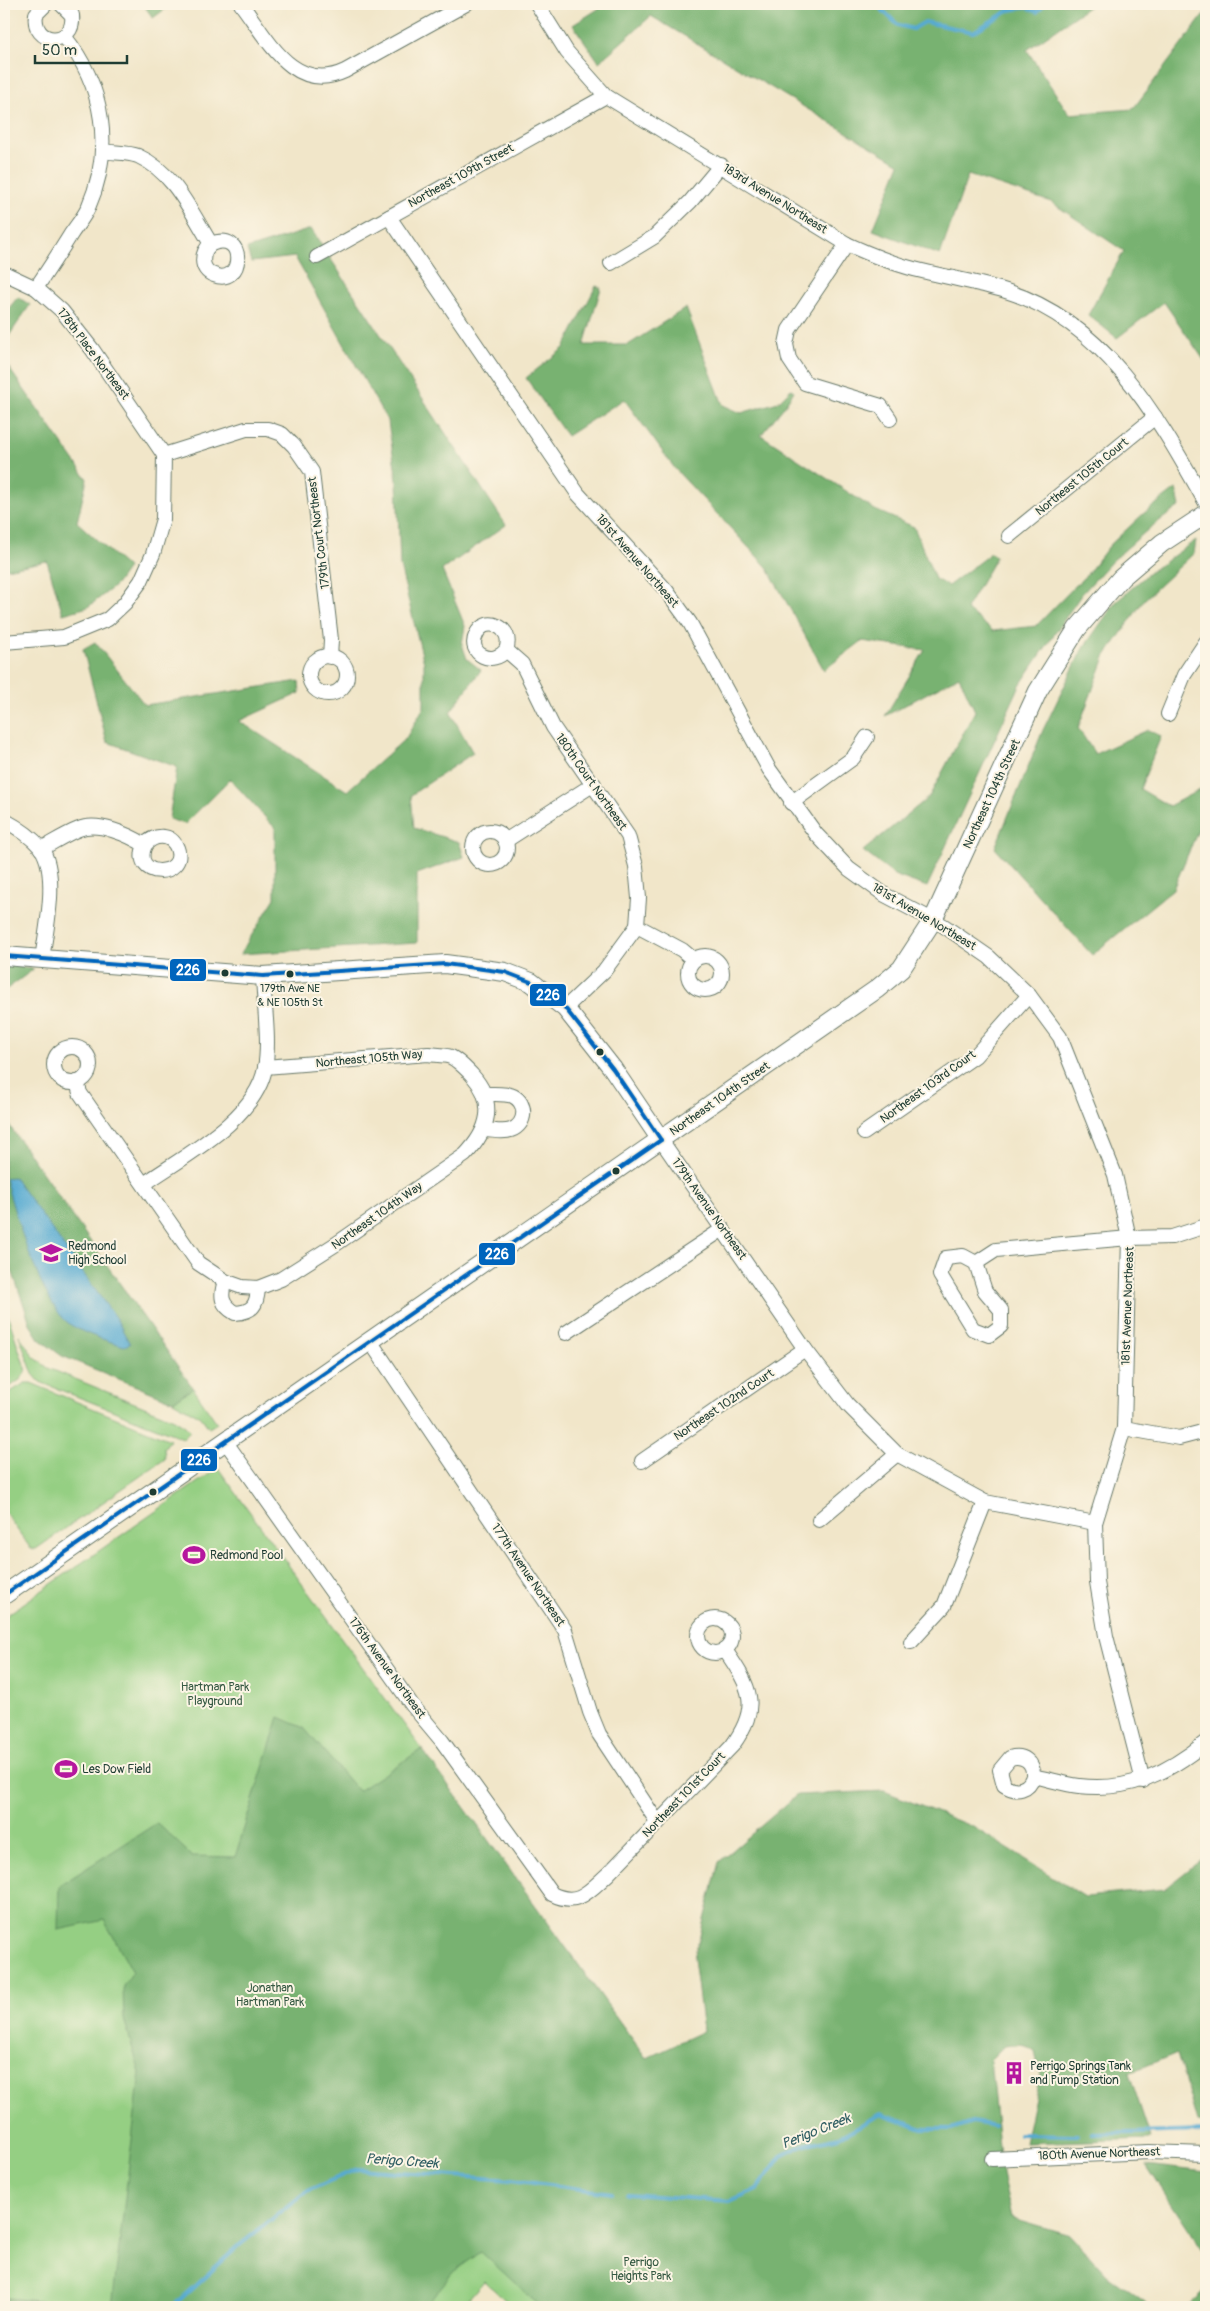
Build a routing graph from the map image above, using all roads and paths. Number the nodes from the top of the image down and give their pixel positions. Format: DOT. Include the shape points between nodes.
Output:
graph roads {
  1 [pos="46,4"];
  2 [pos="61,4"];
  3 [pos="241,4"];
  4 [pos="466,4"];
  5 [pos="537,4"];
  6 [pos="64,36"];
  7 [pos="606,96"];
  8 [pos="103,152"];
  9 [pos="721,165"];
  10 [pos="389,216"];
  11 [pos="211,244"];
  12 [pos="847,244"];
  13 [pos="317,257"];
  14 [pos="611,264"];
  15 [pos="4,273"];
  16 [pos="36,288"];
  17 [pos="1155,417"];
  18 [pos="890,419"];
  19 [pos="164,455"];
  20 [pos="1206,504"];
  21 [pos="1206,514"];
  22 [pos="1009,536"];
  23 [pos="4,642"];
  24 [pos="1206,642"];
  25 [pos="506,650"];
  26 [pos="330,657"];
  27 [pos="1168,714"];
  28 [pos="867,736"];
  29 [pos="594,784"];
  30 [pos="792,802"];
  31 [pos="4,820"];
  32 [pos="505,841"];
  33 [pos="145,845"];
  34 [pos="41,849"];
  35 [pos="933,920"];
  36 [pos="637,926"];
  37 [pos="4,956"];
  38 [pos="42,959"];
  39 [pos="694,960"];
  40 [pos="263,976"];
  41 [pos="1029,995"];
  42 [pos="566,1008"];
  43 [pos="265,1067"];
  44 [pos="76,1082"];
  45 [pos="486,1094"];
  46 [pos="484,1130"];
  47 [pos="864,1133"];
  48 [pos="661,1140"];
  49 [pos="144,1184"];
  50 [pos="1206,1226"];
  51 [pos="723,1229"];
  52 [pos="1129,1238"];
  53 [pos="976,1263"];
  54 [pos="225,1281"];
  55 [pos="258,1288"];
  56 [pos="566,1333"];
  57 [pos="370,1341"];
  58 [pos="805,1349"];
  59 [pos="1124,1428"];
  60 [pos="1206,1431"];
  61 [pos="225,1441"];
  62 [pos="896,1454"];
  63 [pos="642,1461"];
  64 [pos="985,1502"];
  65 [pos="820,1520"];
  66 [pos="1095,1523"];
  67 [pos="4,1595"];
  68 [pos="912,1642"];
  69 [pos="725,1650"];
  70 [pos="1206,1742"];
  71 [pos="1033,1776"];
  72 [pos="1143,1781"];
  73 [pos="658,1823"];
  74 [pos="552,1894"];
  75 [pos="1206,2154"];
  76 [pos="992,2159"];
  1 -- 6 [label="street" via="36,14 38,31 48,38"];
  2 -- 6 [label="street" via="69,10 72,21 69,32"];
  3 -- 4 [label="street" via="282,59 306,75 325,78 340,74"];
  5 -- 7 [label="street, 183rd Avenue Northeast" via="567,52"];
  6 -- 8 [label="street" via="79,54 91,80 101,114"];
  7 -- 9 [label="street, 183rd Avenue Northeast"];
  7 -- 10 [label="street, Northeast 109th Street"];
  8 -- 11 [label="street" via="136,156 156,167 173,183"];
  8 -- 16 [label="street" via="88,209"];
  9 -- 12 [label="street, 183rd Avenue Northeast"];
  9 -- 14 [label="street" via="690,202 654,237"];
  10 -- 13 [label="street, Northeast 109th Street"];
  10 -- 30 [label="street, 181st Avenue Northeast" via="578,494 666,590 690,623 769,769"];
  12 -- 17 [label="street, 183rd Avenue Northeast" via="882,260 1009,292 1043,306 1103,350"];
  12 -- 18 [label="street" via="789,330 786,344 789,359 806,383 881,406"];
  15 -- 16 [label="street, 178th Place Northeast"];
  16 -- 19 [label="street, 178th Place Northeast" via="62,311 92,349"];
  17 -- 20 [label="street, 183rd Avenue Northeast"];
  17 -- 22 [label="street, Northeast 105th Court"];
  19 -- 23 [label="street" via="164,519 141,580 124,603 108,619 64,637"];
  19 -- 26 [label="street, 179th Court Northeast" via="246,429 268,429 282,434 294,446 312,472 331,640"];
  21 -- 35 [label="street, Northeast 104th Street" via="1162,543 1120,578 1068,642 1038,691"];
  24 -- 27 [label="street" via="1184,675"];
  25 -- 29 [label="street, 180th Court Northeast" via="522,664 553,727"];
  28 -- 30 [label="street" via="853,758"];
  29 -- 32 [label="street"];
  29 -- 36 [label="street, 180th Court Northeast" via="628,836 636,866"];
  30 -- 35 [label="street, 181st Avenue Northeast" via="849,869 885,895"];
  31 -- 34 [label="street" via="21,830"];
  33 -- 34 [label="street" via="110,829 81,828"];
  34 -- 38 [label="street" via="51,889"];
  35 -- 41 [label="street, 181st Avenue Northeast" via="989,957"];
  35 -- 48 [label="street, Northeast 104th Street" via="901,969 877,989"];
  36 -- 39 [label="street"];
  36 -- 42 [label="street" via="604,971"];
  37 -- 38 [label="street, 179th Avenue Northeast"];
  38 -- 40 [label="street, 179th Avenue Northeast"];
  40 -- 42 [label="street, 179th Avenue Northeast" via="445,964 505,972 531,982"];
  40 -- 43 [label="street"];
  41 -- 47 [label="street, Northeast 103rd Court" via="975,1056"];
  41 -- 52 [label="street, 181st Avenue Northeast" via="1060,1037 1087,1102 1114,1175"];
  42 -- 48 [label="street, 179th Avenue Northeast" via="613,1069"];
  43 -- 45 [label="street, Northeast 105th Way" via="428,1054 451,1057 466,1068"];
  43 -- 49 [label="street" via="250,1102 235,1120"];
  44 -- 49 [label="street, Northeast 104th Way" via="80,1093"];
  45 -- 46 [label="street, Northeast 104th Way"];
  45 -- 46 [label="street" via="515,1097 524,1112 520,1124 510,1131"];
  46 -- 55 [label="street, Northeast 104th Way" via="476,1143 457,1160 300,1268"];
  48 -- 51 [label="street, 179th Avenue Northeast"];
  48 -- 57 [label="street, Northeast 104th Street"];
  49 -- 54 [label="street, Northeast 104th Way" via="198,1263"];
  50 -- 52 [label="street" via="1172,1237"];
  51 -- 56 [label="street"];
  51 -- 58 [label="street, 179th Avenue Northeast"];
  52 -- 53 [label="street" via="996,1250"];
  52 -- 59 [label="street, 181st Avenue Northeast"];
  53 -- 53 [label="street" via="985,1291 1002,1310 1001,1326 989,1335 974,1329 940,1275 946,1258 963,1256"];
  54 -- 55 [label="street, Northeast 104th Way"];
  54 -- 55 [label="street" via="220,1295 227,1309 235,1313 252,1309 257,1303"];
  57 -- 61 [label="street, Northeast 104th Street"];
  57 -- 73 [label="street, 177th Avenue Northeast" via="565,1630 599,1734"];
  58 -- 62 [label="street, 179th Avenue Northeast" via="848,1405"];
  58 -- 63 [label="street, Northeast 102nd Court"];
  59 -- 60 [label="street" via="1179,1438"];
  59 -- 66 [label="street, 181st Avenue Northeast"];
  61 -- 67 [label="street, Northeast 104th Street"];
  61 -- 74 [label="street, 176th Avenue Northeast" via="412,1705 442,1741"];
  62 -- 64 [label="street, 179th Avenue Northeast"];
  62 -- 65 [label="street"];
  64 -- 66 [label="street, 179th Avenue Northeast"];
  64 -- 68 [label="street" via="944,1606"];
  66 -- 72 [label="street, 181st Avenue Northeast" via="1097,1582 1106,1636"];
  69 -- 73 [label="street, Northeast 101st Court" via="742,1675 750,1695 749,1714 743,1730 732,1746"];
  70 -- 72 [label="street" via="1182,1762"];
  71 -- 72 [label="street" via="1079,1786"];
  73 -- 74 [label="street, Northeast 101st Court" via="589,1891 571,1900"];
  75 -- 76 [label="street, 180th Avenue Northeast" via="1149,2152"];
}
